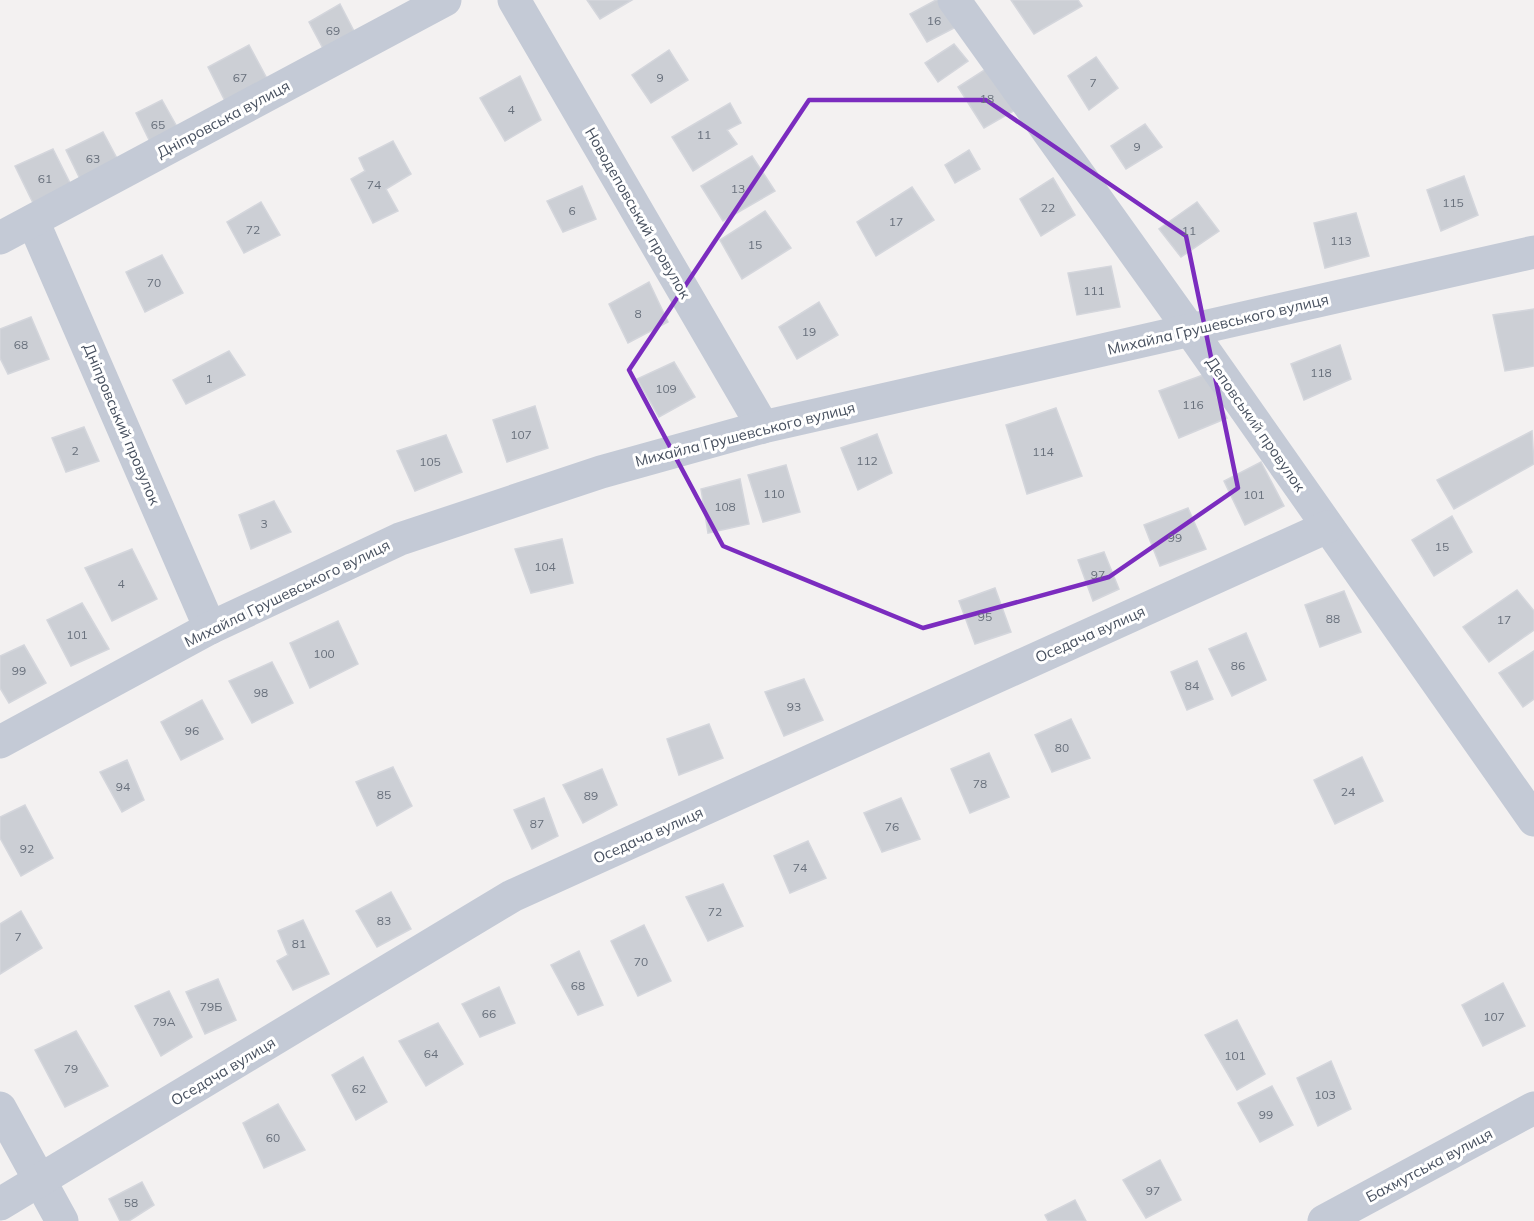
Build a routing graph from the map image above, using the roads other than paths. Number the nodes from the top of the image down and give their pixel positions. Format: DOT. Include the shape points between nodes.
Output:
graph roads {
  1 [pos="445,0"];
  2 [pos="514,0"];
  3 [pos="954,0"];
  4 [pos="33,221"];
  5 [pos="0,238"];
  6 [pos="1534,252"];
  7 [pos="1190,330"];
  8 [pos="763,427"];
  9 [pos="1327,527"];
  10 [pos="210,628"];
  11 [pos="0,742"];
  12 [pos="1534,820"];
  13 [pos="0,1108"];
  14 [pos="1534,1108"];
  15 [pos="41,1180"];
  16 [pos="0,1204"];
  17 [pos="62,1221"];
  18 [pos="1324,1221"];
  1 -- 4 [label="street, Дніпровська вулиця"];
  2 -- 8 [label="street, Новодеповський провулок"];
  3 -- 7 [label="street, Деповський провулок"];
  4 -- 5 [label="street, Дніпровська вулиця"];
  4 -- 10 [label="street, Дніпровський провулок"];
  6 -- 7 [label="street, Михайла Грушевського вулиця"];
  7 -- 8 [label="street, Михайла Грушевського вулиця"];
  7 -- 9 [label="street, Деповський провулок"];
  8 -- 10 [label="street, Михайла Грушевського вулиця" via="601,472 400,539"];
  9 -- 12 [label="street, Деповський провулок"];
  9 -- 15 [label="street, Оседача вулиця" via="512,896"];
  10 -- 11 [label="street, Михайла Грушевського вулиця"];
  13 -- 15 [label="street"];
  14 -- 18 [label="street, Бахмутська вулиця"];
  15 -- 16 [label="street, Оседача вулиця"];
  15 -- 17 [label="street"];
}
